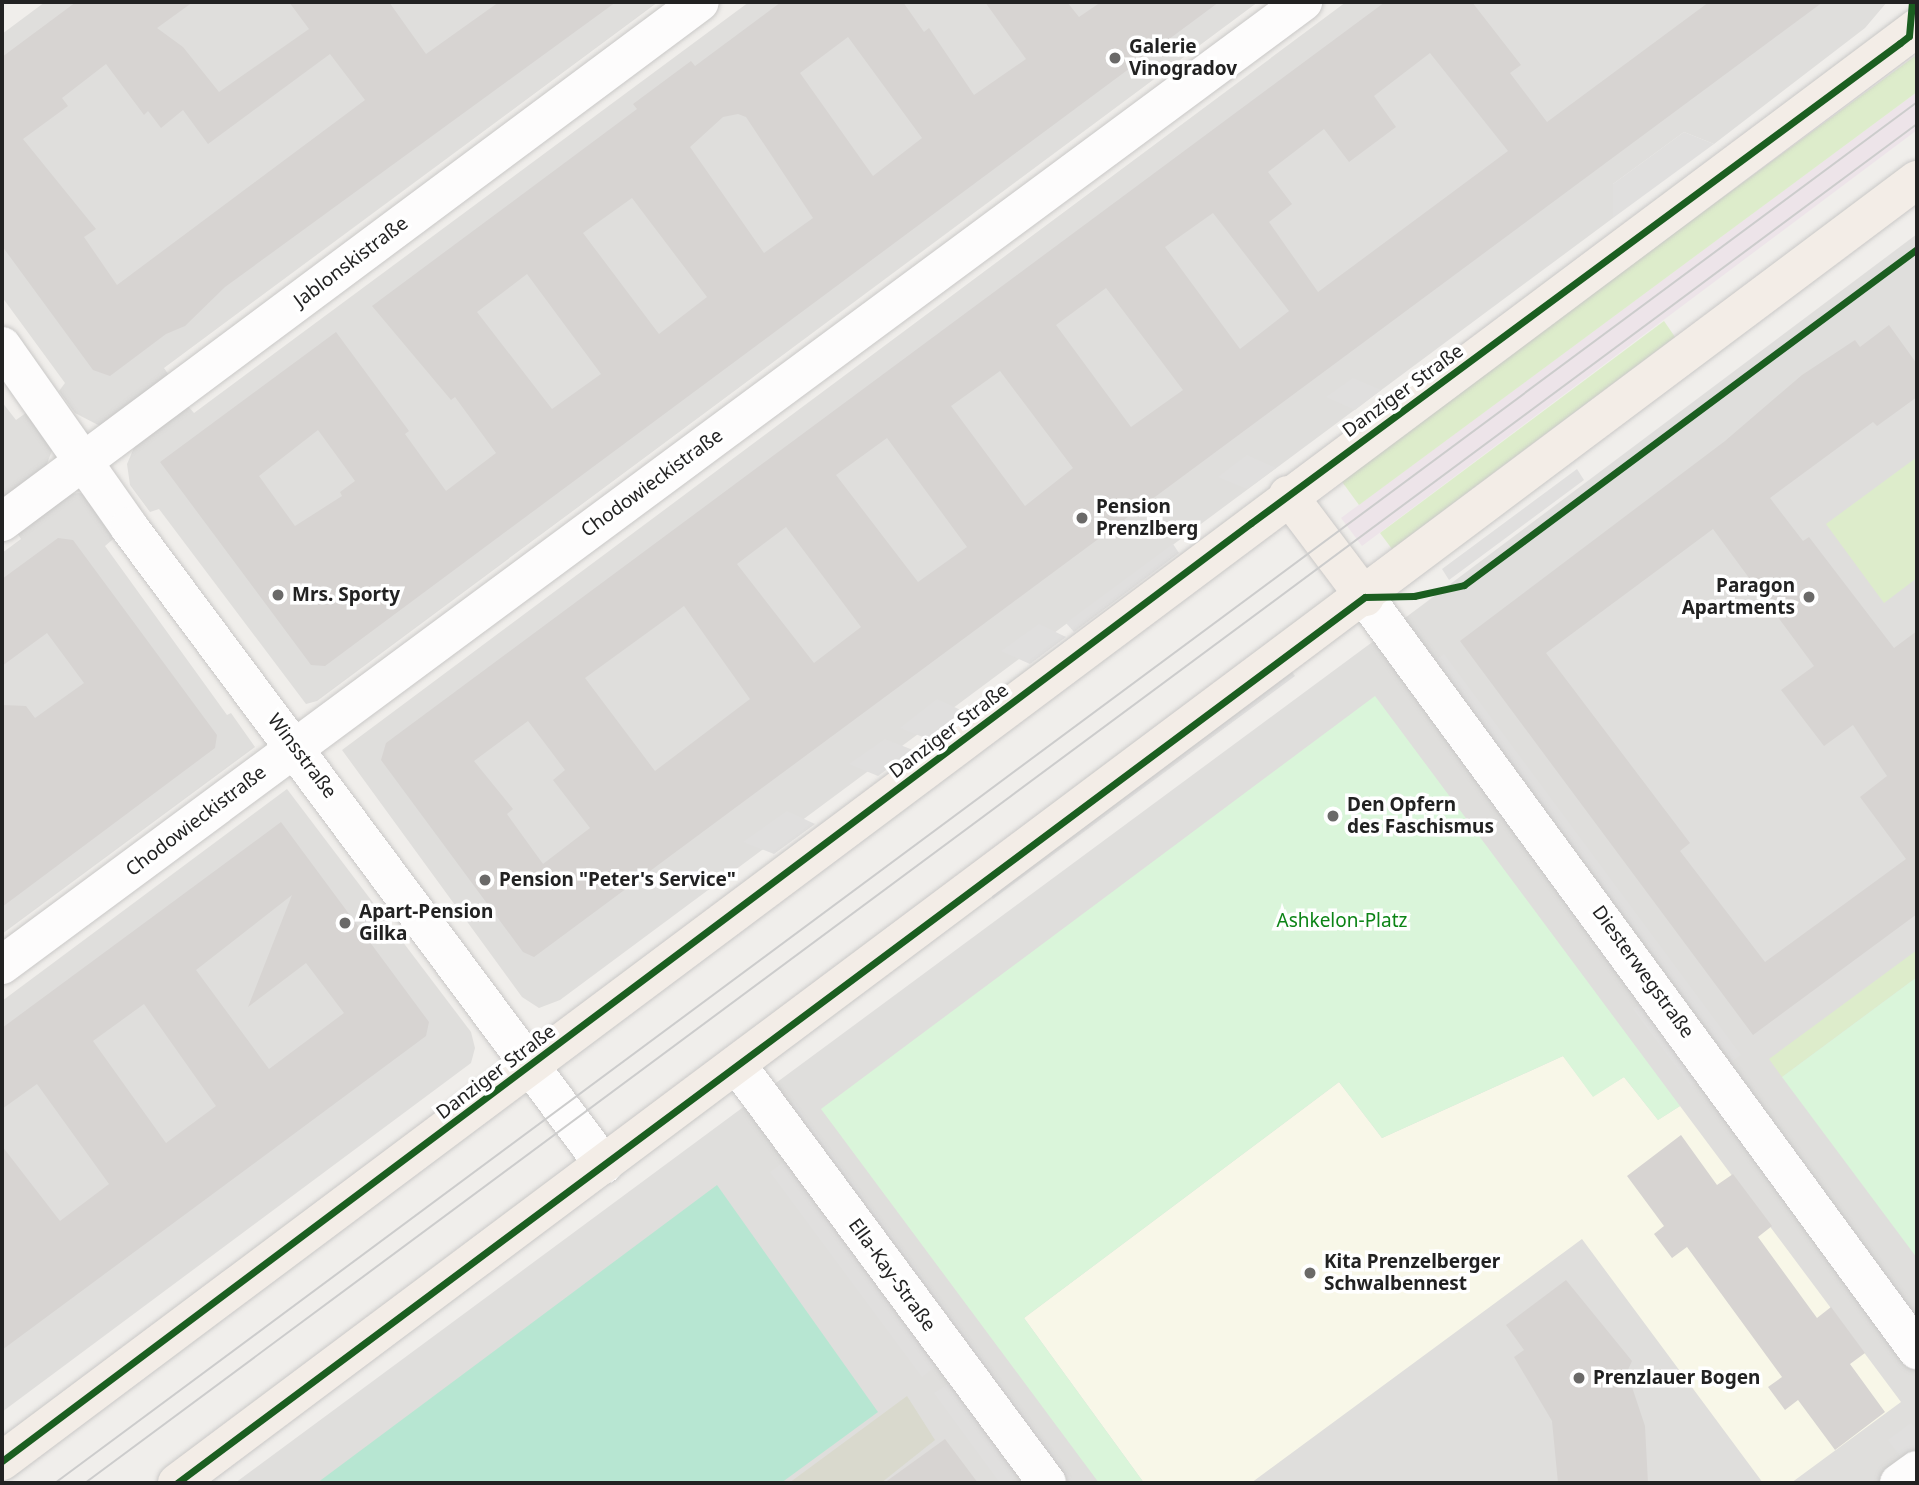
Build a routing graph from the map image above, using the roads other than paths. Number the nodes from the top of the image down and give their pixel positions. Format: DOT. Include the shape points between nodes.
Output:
graph roads {
  1 [pos="700,2"];
  2 [pos="1303,2"];
  3 [pos="1917,28"];
  4 [pos="1917,180"];
  5 [pos="2,346"];
  6 [pos="85,461"];
  7 [pos="1288,495"];
  8 [pos="2,522"];
  9 [pos="1365,597"];
  10 [pos="295,748"];
  11 [pos="2,965"];
  12 [pos="533,1064"];
  13 [pos="738,1066"];
  14 [pos="604,1165"];
  15 [pos="1917,1350"];
  16 [pos="2,1461"];
  17 [pos="1917,1470"];
  18 [pos="177,1483"];
  19 [pos="1046,1483"];
  20 [pos="1899,1483"];
  1 -- 6 [label="street, Jablonskistraße"];
  2 -- 10 [label="street, Chodowieckistraße"];
  3 -- 7 [label="main road, Danziger Straße"];
  4 -- 9 [label="main road"];
  5 -- 6 [label="street, Winsstraße"];
  6 -- 8 [label="street, Jablonskistraße"];
  6 -- 10 [label="street, Winsstraße"];
  7 -- 9 [label="main road"];
  7 -- 12 [label="main road, Danziger Straße"];
  9 -- 13 [label="main road"];
  9 -- 15 [label="street, Diesterwegstraße"];
  10 -- 11 [label="street, Chodowieckistraße"];
  10 -- 12 [label="street, Winsstraße"];
  12 -- 14 [label="street, Winsstraße"];
  12 -- 16 [label="main road, Danziger Straße"];
  13 -- 14 [label="main road"];
  13 -- 19 [label="street, Ella-Kay-Straße"];
  14 -- 18 [label="main road"];
  17 -- 20 [label="street"];
}
